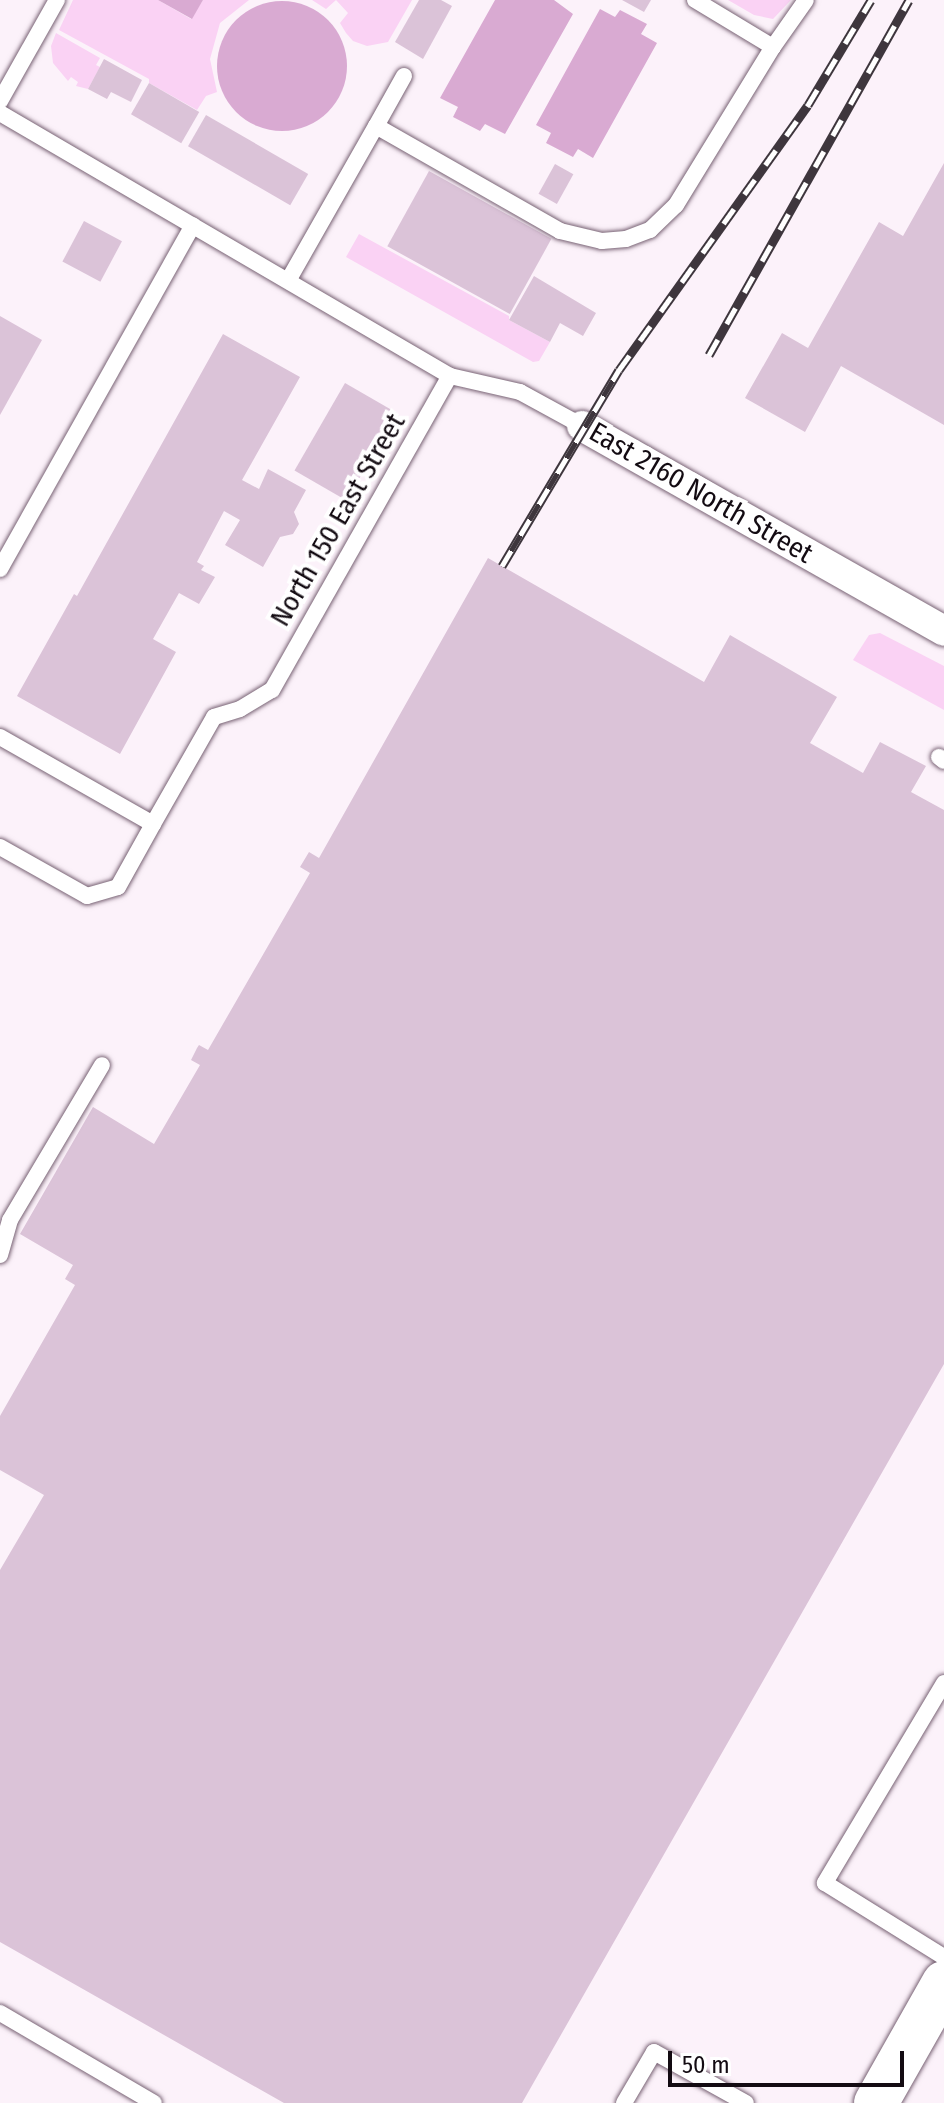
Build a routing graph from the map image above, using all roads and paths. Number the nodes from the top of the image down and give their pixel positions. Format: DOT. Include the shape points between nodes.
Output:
graph roads {
  1 [pos="57,0"];
  2 [pos="695,0"];
  3 [pos="806,0"];
  4 [pos="773,47"];
  5 [pos="404,76"];
  6 [pos="0,101"];
  7 [pos="0,113"];
  8 [pos="376,126"];
  9 [pos="193,225"];
  10 [pos="289,279"];
  11 [pos="450,376"];
  12 [pos="582,426"];
  13 [pos="0,569"];
  14 [pos="944,631"];
  15 [pos="0,737"];
  16 [pos="153,824"];
  17 [pos="0,847"];
  18 [pos="102,1065"];
  19 [pos="0,1255"];
  20 [pos="944,1683"];
  21 [pos="944,1957"];
  22 [pos="944,1983"];
  23 [pos="0,2013"];
  24 [pos="717,2096"];
  25 [pos="154,2103"];
  26 [pos="624,2103"];
  27 [pos="746,2103"];
  28 [pos="876,2103"];
  1 -- 6 [label="lane"];
  2 -- 4 [label="lane"];
  3 -- 4 [label="lane"];
  4 -- 8 [label="lane" via="676,205 650,230 626,239 602,241 560,231"];
  5 -- 8 [label="lane"];
  7 -- 9 [label="lane, East 2160 North Street"];
  8 -- 10 [label="lane"];
  9 -- 10 [label="lane, East 2160 North Street"];
  9 -- 13 [label="lane"];
  10 -- 11 [label="lane, East 2160 North Street"];
  11 -- 12 [label="lane, East 2160 North Street" via="520,392"];
  11 -- 16 [label="lane, North 150 East Street" via="272,690 214,717"];
  12 -- 14 [label="street, East 2160 North Street"];
  15 -- 16 [label="lane"];
  16 -- 17 [label="lane" via="118,887 87,896"];
  18 -- 19 [label="lane" via="10,1220"];
  20 -- 21 [label="lane" via="825,1883"];
  22 -- 28 [label="main road"];
  23 -- 25 [label="lane"];
  24 -- 26 [label="lane" via="654,2052"];
  24 -- 27 [label="lane"];
}
